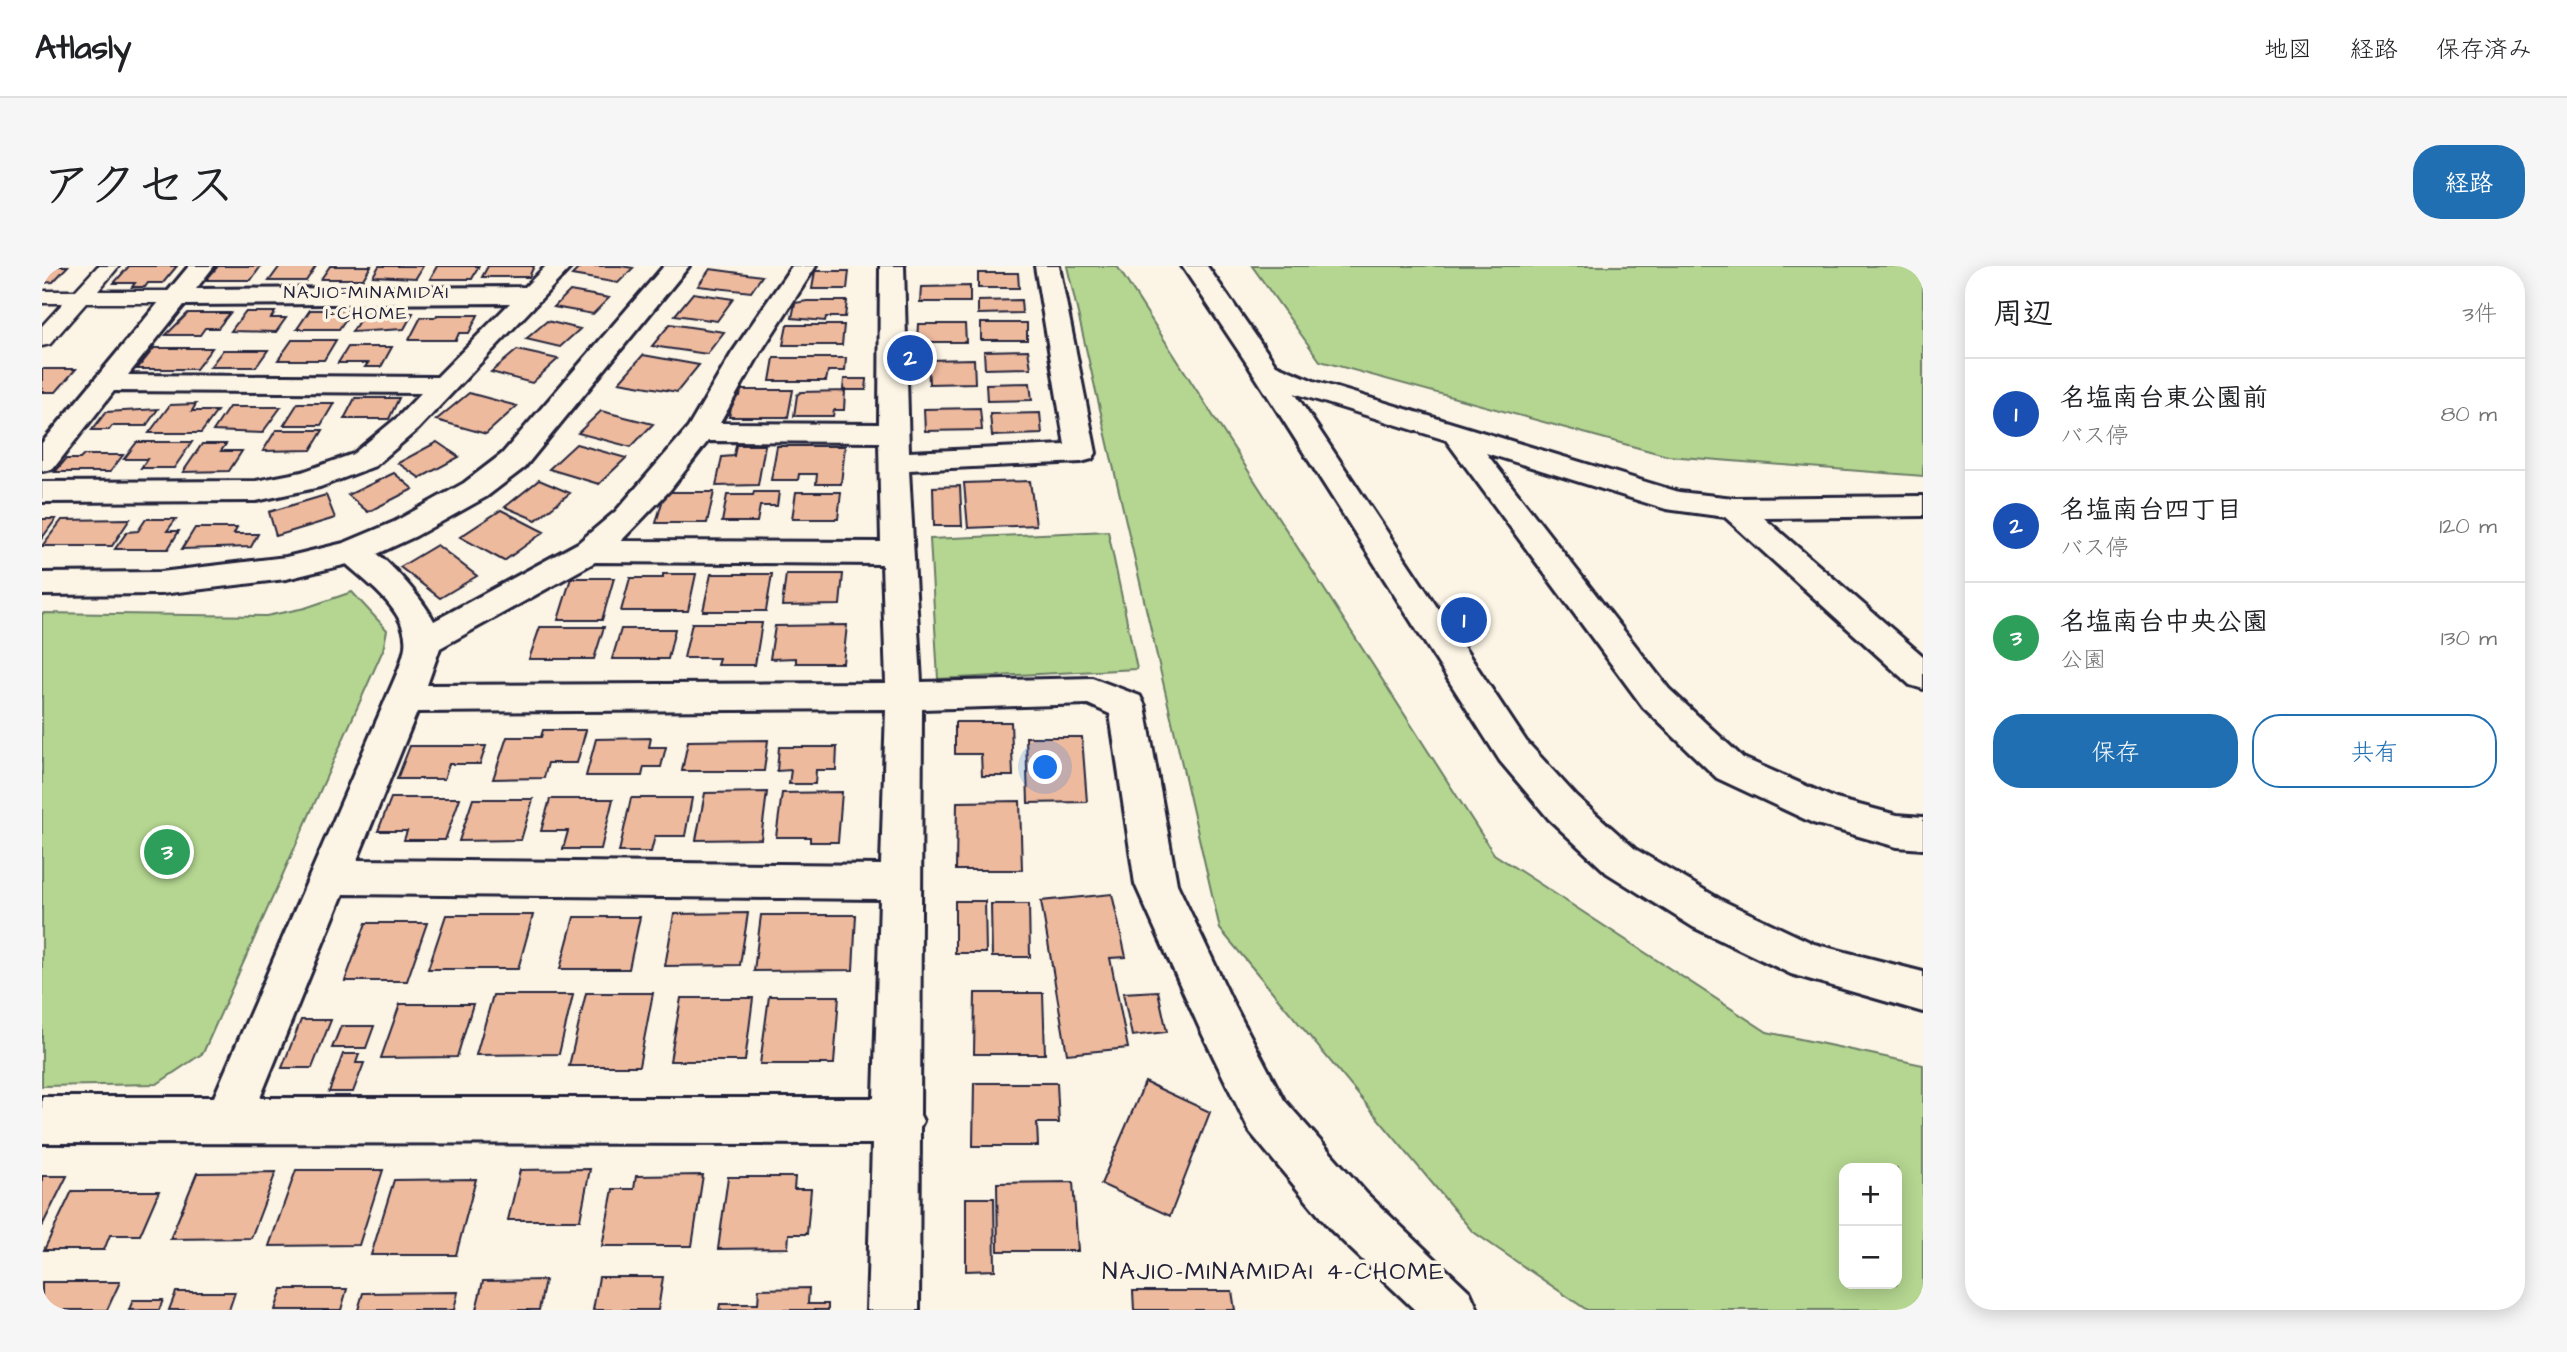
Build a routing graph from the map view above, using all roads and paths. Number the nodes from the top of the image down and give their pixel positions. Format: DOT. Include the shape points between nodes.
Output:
graph roads {
  1 [pos="109,266"];
  2 [pos="202,266"];
  3 [pos="560,266"];
  4 [pos="677,266"];
  5 [pos="804,266"];
  6 [pos="892,266"];
  7 [pos="1047,266"];
  8 [pos="1194,266"];
  9 [pos="533,295"];
  10 [pos="42,297"];
  11 [pos="81,297"];
  12 [pos="177,297"];
  13 [pos="42,340"];
  14 [pos="1264,368"];
  15 [pos="107,383"];
  16 [pos="445,385"];
  17 [pos="700,432"];
  18 [pos="1455,432"];
  19 [pos="894,448"];
  20 [pos="42,462"];
  21 [pos="42,492"];
  22 [pos="1923,506"];
  23 [pos="1734,508"];
  24 [pos="589,551"];
  25 [pos="353,552"];
  26 [pos="898,553"];
  27 [pos="42,584"];
  28 [pos="423,642"];
  29 [pos="1923,676"];
  30 [pos="904,696"];
  31 [pos="404,699"];
  32 [pos="1923,833"];
  33 [pos="328,877"];
  34 [pos="902,882"];
  35 [pos="1923,992"];
  36 [pos="42,1120"];
  37 [pos="227,1121"];
  38 [pos="899,1122"];
  39 [pos="893,1310"];
  40 [pos="1452,1310"];
  1 -- 11 [label="street"];
  2 -- 12 [label="street"];
  3 -- 9 [label="street"];
  4 -- 25 [label="street" via="513,461 440,511"];
  5 -- 17 [label="street"];
  6 -- 19 [label="street"];
  7 -- 19 [label="street" via="1082,453"];
  8 -- 14 [label="street"];
  9 -- 12 [label="street"];
  9 -- 16 [label="street"];
  10 -- 11 [label="street"];
  11 -- 12 [label="street"];
  11 -- 13 [label="street"];
  12 -- 15 [label="street"];
  14 -- 18 [label="street" via="1304,387"];
  14 -- 35 [label="street" via="1513,751 1563,808 1621,861 1708,914 1807,961"];
  15 -- 16 [label="street"];
  15 -- 20 [label="street"];
  16 -- 21 [label="street" via="364,460 309,480 256,491"];
  17 -- 19 [label="street"];
  17 -- 24 [label="street" via="659,483"];
  18 -- 23 [label="street" via="1677,502"];
  18 -- 32 [label="street" via="1656,698 1730,768 1827,812 1897,831"];
  19 -- 26 [label="street"];
  22 -- 23 [label="street"];
  23 -- 29 [label="street"];
  24 -- 26 [label="street"];
  24 -- 28 [label="street"];
  25 -- 27 [label="street" via="224,577 161,583"];
  25 -- 28 [label="street" via="403,600 419,624"];
  26 -- 30 [label="street"];
  28 -- 31 [label="street"];
  30 -- 31 [label="street"];
  30 -- 34 [label="street"];
  30 -- 40 [label="street" via="1092,691 1127,706 1156,884 1267,1116 1349,1212"];
  31 -- 33 [label="street"];
  33 -- 34 [label="street"];
  33 -- 37 [label="street"];
  34 -- 38 [label="street"];
  36 -- 37 [label="street"];
  37 -- 38 [label="street"];
  38 -- 39 [label="street"];
}
